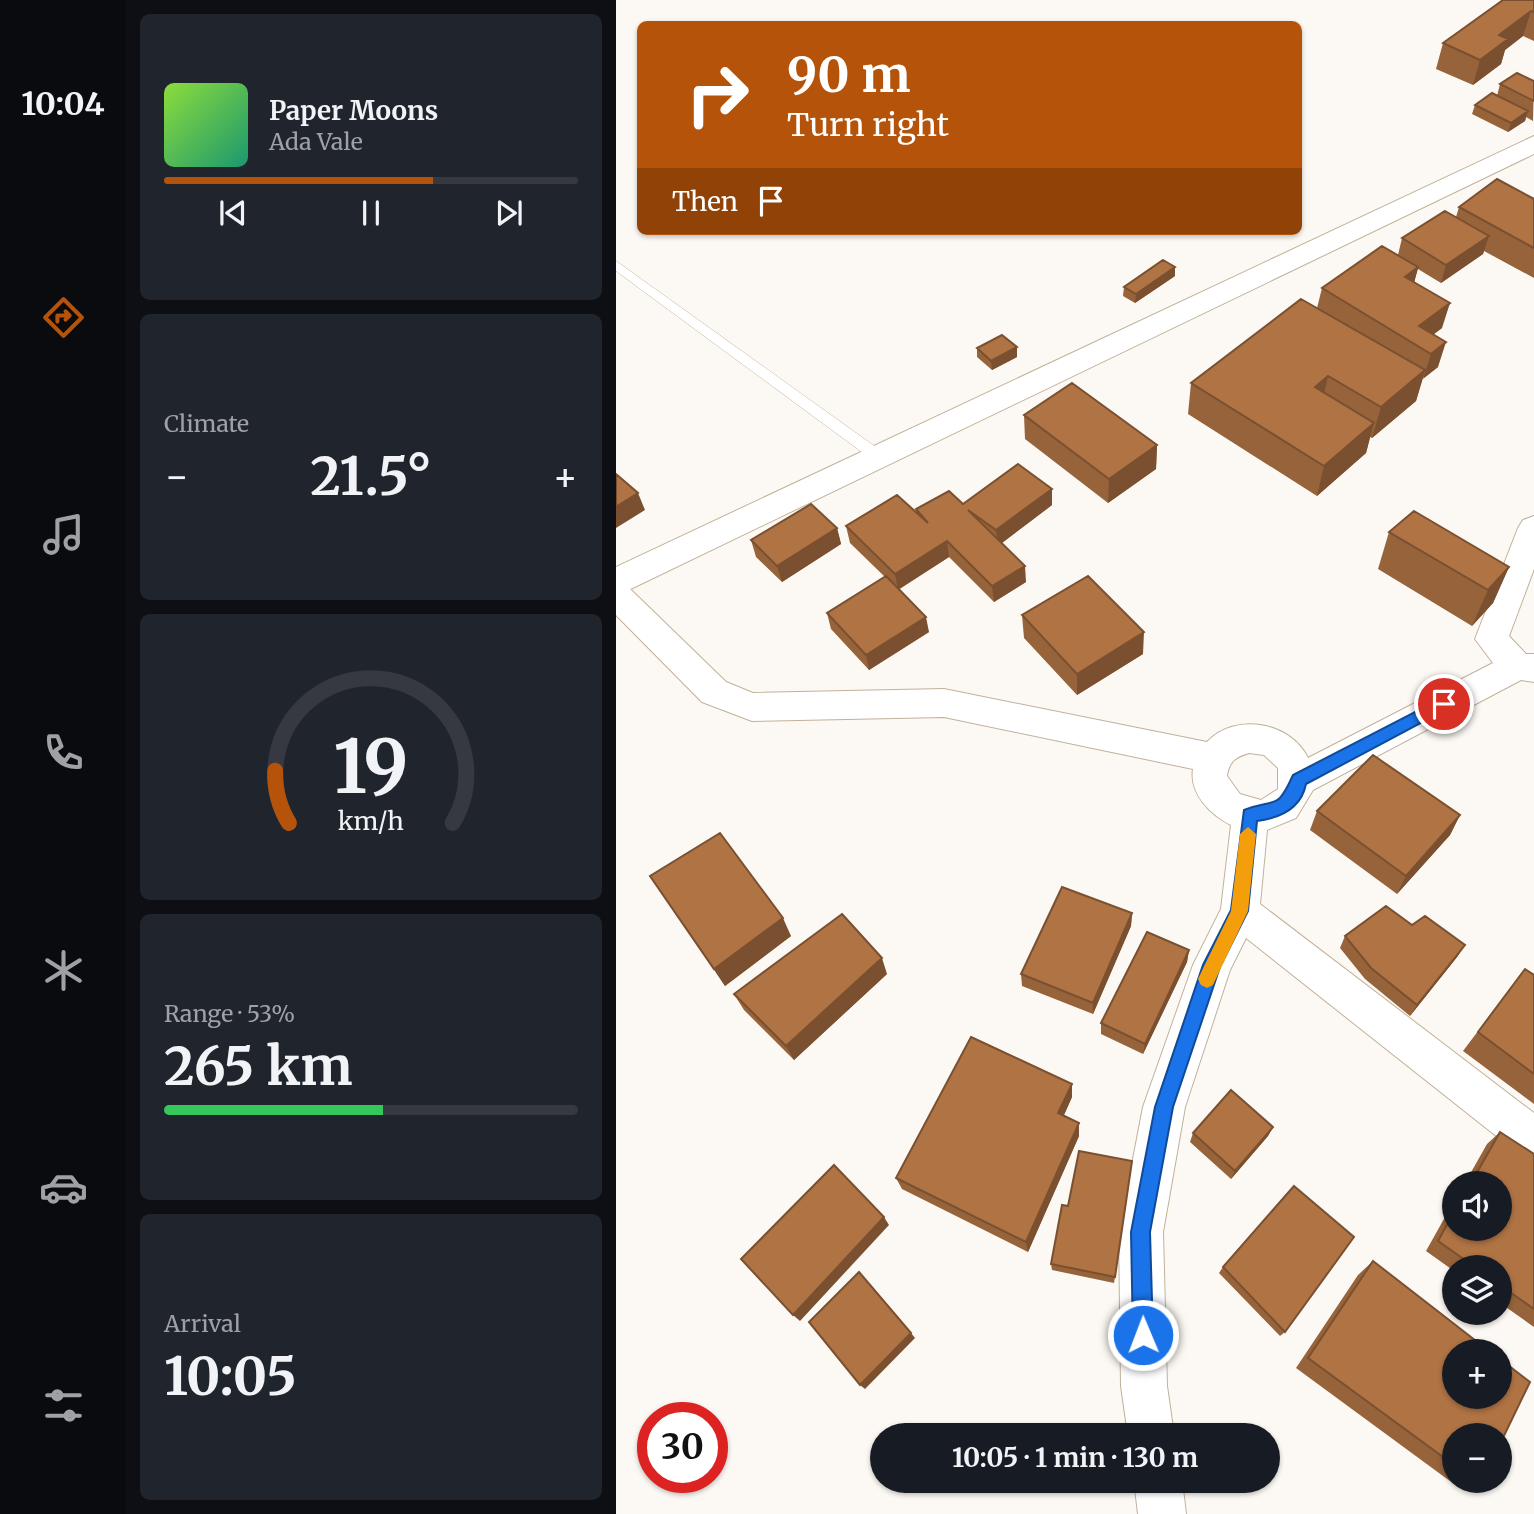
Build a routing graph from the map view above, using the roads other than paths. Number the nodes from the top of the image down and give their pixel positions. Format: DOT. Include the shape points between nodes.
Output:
graph roads {
  1 [pos="1534,144"];
  2 [pos="616,265"];
  3 [pos="878,457"];
  4 [pos="1534,528"];
  5 [pos="616,582"];
  6 [pos="616,595"];
  7 [pos="1525,666"];
  8 [pos="1213,758"];
  9 [pos="1299,780"];
  10 [pos="1250,815"];
  11 [pos="1240,911"];
  12 [pos="1534,1139"];
  13 [pos="1149,1423"];
  14 [pos="1160,1493"];
  15 [pos="1162,1514"];
  1 -- 3 [label="main road"];
  2 -- 3 [label="lane"];
  3 -- 5 [label="main road"];
  4 -- 7 [label="street" via="1491,639"];
  6 -- 8 [label="street" via="715,692 752,707 944,703"];
  7 -- 9 [label="street"];
  8 -- 9 [label="street" via="1234,740 1264,740 1289,755"];
  8 -- 10 [label="street" via="1209,769 1214,793 1229,807"];
  9 -- 10 [label="street" via="1296,793 1278,811"];
  10 -- 11 [label="street"];
  11 -- 12 [label="street"];
  11 -- 13 [label="street" via="1212,965 1164,1107 1140,1232"];
  14 -- 15 [label="street"];
}
